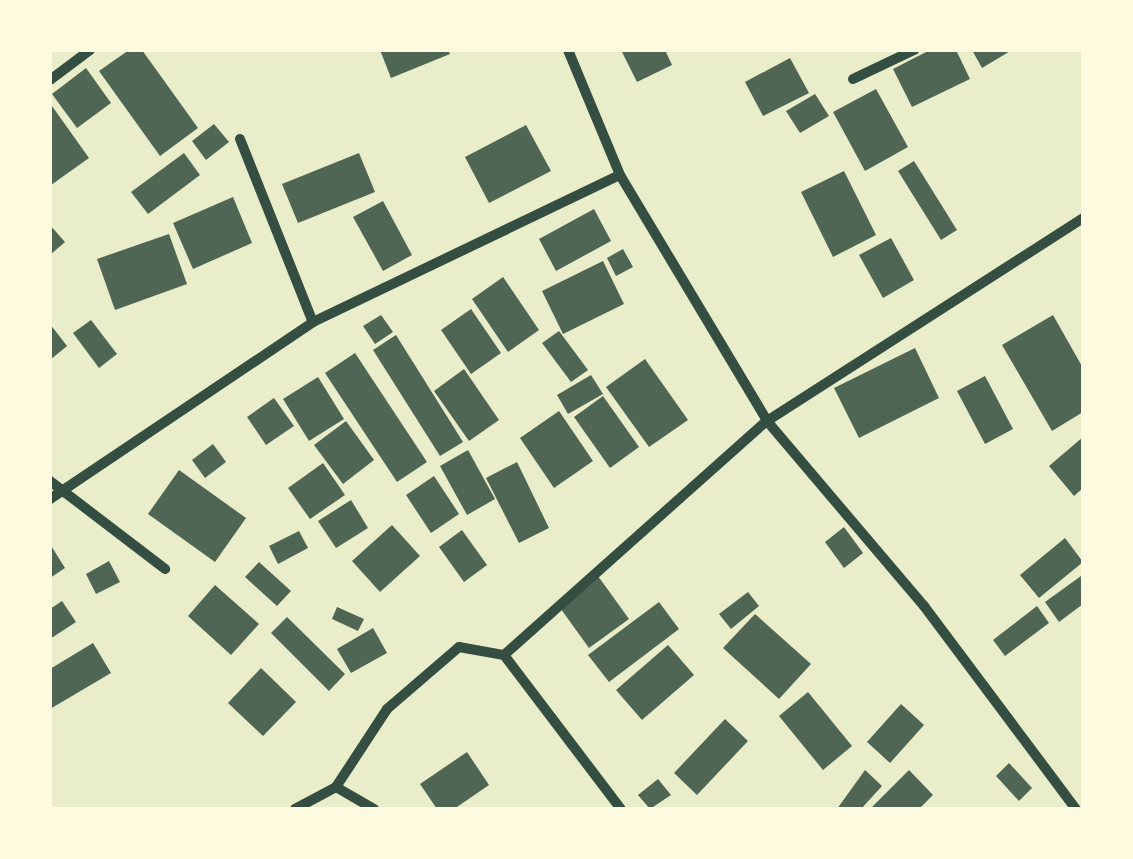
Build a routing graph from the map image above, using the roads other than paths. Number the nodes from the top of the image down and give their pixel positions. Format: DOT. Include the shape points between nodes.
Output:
graph roads {
  1 [pos="90,50"];
  2 [pos="568,50"];
  3 [pos="914,50"];
  4 [pos="853,79"];
  5 [pos="50,80"];
  6 [pos="240,139"];
  7 [pos="620,175"];
  8 [pos="1083,218"];
  9 [pos="313,322"];
  10 [pos="767,420"];
  11 [pos="50,481"];
  12 [pos="62,492"];
  13 [pos="50,499"];
  14 [pos="165,570"];
  15 [pos="504,655"];
  16 [pos="336,787"];
  17 [pos="295,809"];
  18 [pos="374,809"];
  19 [pos="621,809"];
  20 [pos="1076,809"];
  1 -- 5 [label="street"];
  2 -- 7 [label="street"];
  3 -- 4 [label="street"];
  6 -- 9 [label="street"];
  7 -- 9 [label="street"];
  7 -- 10 [label="street"];
  8 -- 10 [label="street"];
  9 -- 12 [label="street"];
  10 -- 15 [label="street"];
  10 -- 20 [label="street" via="924,606"];
  11 -- 12 [label="street"];
  12 -- 13 [label="street"];
  12 -- 14 [label="street"];
  15 -- 16 [label="street" via="459,647 387,709"];
  15 -- 19 [label="street"];
  16 -- 17 [label="street"];
  16 -- 18 [label="street"];
}
